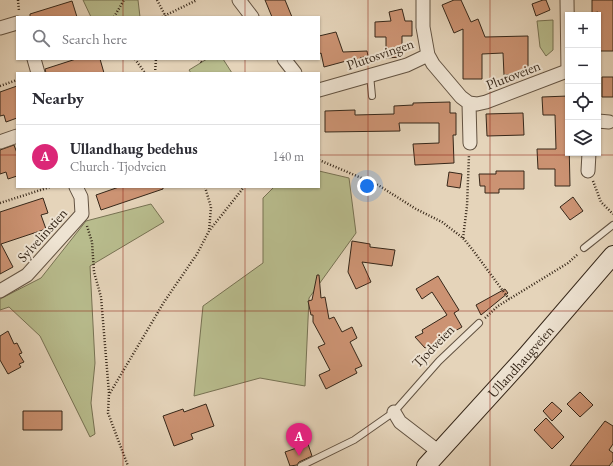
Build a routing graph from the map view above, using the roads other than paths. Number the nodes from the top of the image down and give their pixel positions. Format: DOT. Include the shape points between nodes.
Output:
graph roads {
  1 [pos="239,0"];
  2 [pos="423,0"];
  3 [pos="567,0"];
  4 [pos="251,16"];
  5 [pos="16,23"];
  6 [pos="0,28"];
  7 [pos="568,48"];
  8 [pos="428,54"];
  9 [pos="34,60"];
  10 [pos="285,60"];
  11 [pos="38,72"];
  12 [pos="294,72"];
  13 [pos="565,73"];
  14 [pos="370,75"];
  15 [pos="320,90"];
  16 [pos="372,96"];
  17 [pos="469,103"];
  18 [pos="16,136"];
  19 [pos="0,142"];
  20 [pos="470,143"];
  21 [pos="589,156"];
  22 [pos="588,171"];
  23 [pos="76,188"];
  24 [pos="613,225"];
  25 [pos="584,248"];
  26 [pos="613,255"];
  27 [pos="0,291"];
  28 [pos="479,323"];
  29 [pos="394,412"];
  30 [pos="439,452"];
  31 [pos="301,466"];
  32 [pos="426,466"];
  1 -- 4 [label="street"];
  2 -- 8 [label="street" via="423,27"];
  3 -- 7 [label="street, Plutoveien"];
  5 -- 6 [label="street"];
  8 -- 14 [label="street, Plutosvingen" via="407,65"];
  8 -- 17 [label="street" via="433,64"];
  9 -- 11 [label="street"];
  10 -- 12 [label="street"];
  13 -- 17 [label="street, Plutoveien" via="486,102"];
  14 -- 15 [label="street, Plutosvingen"];
  14 -- 16 [label="lane"];
  17 -- 20 [label="street"];
  18 -- 19 [label="street"];
  21 -- 22 [label="street"];
  23 -- 27 [label="street, Sylvelinstien" via="81,197 82,214 27,275"];
  24 -- 25 [label="lane"];
  26 -- 30 [label="main road, Ullandhaugveien"];
  28 -- 29 [label="lane, Tjodveien" via="439,361"];
  29 -- 30 [label="street" via="400,422"];
  29 -- 31 [label="lane, Tjodveien" via="354,440"];
  30 -- 32 [label="main road, Ullandhaugveien"];
}
